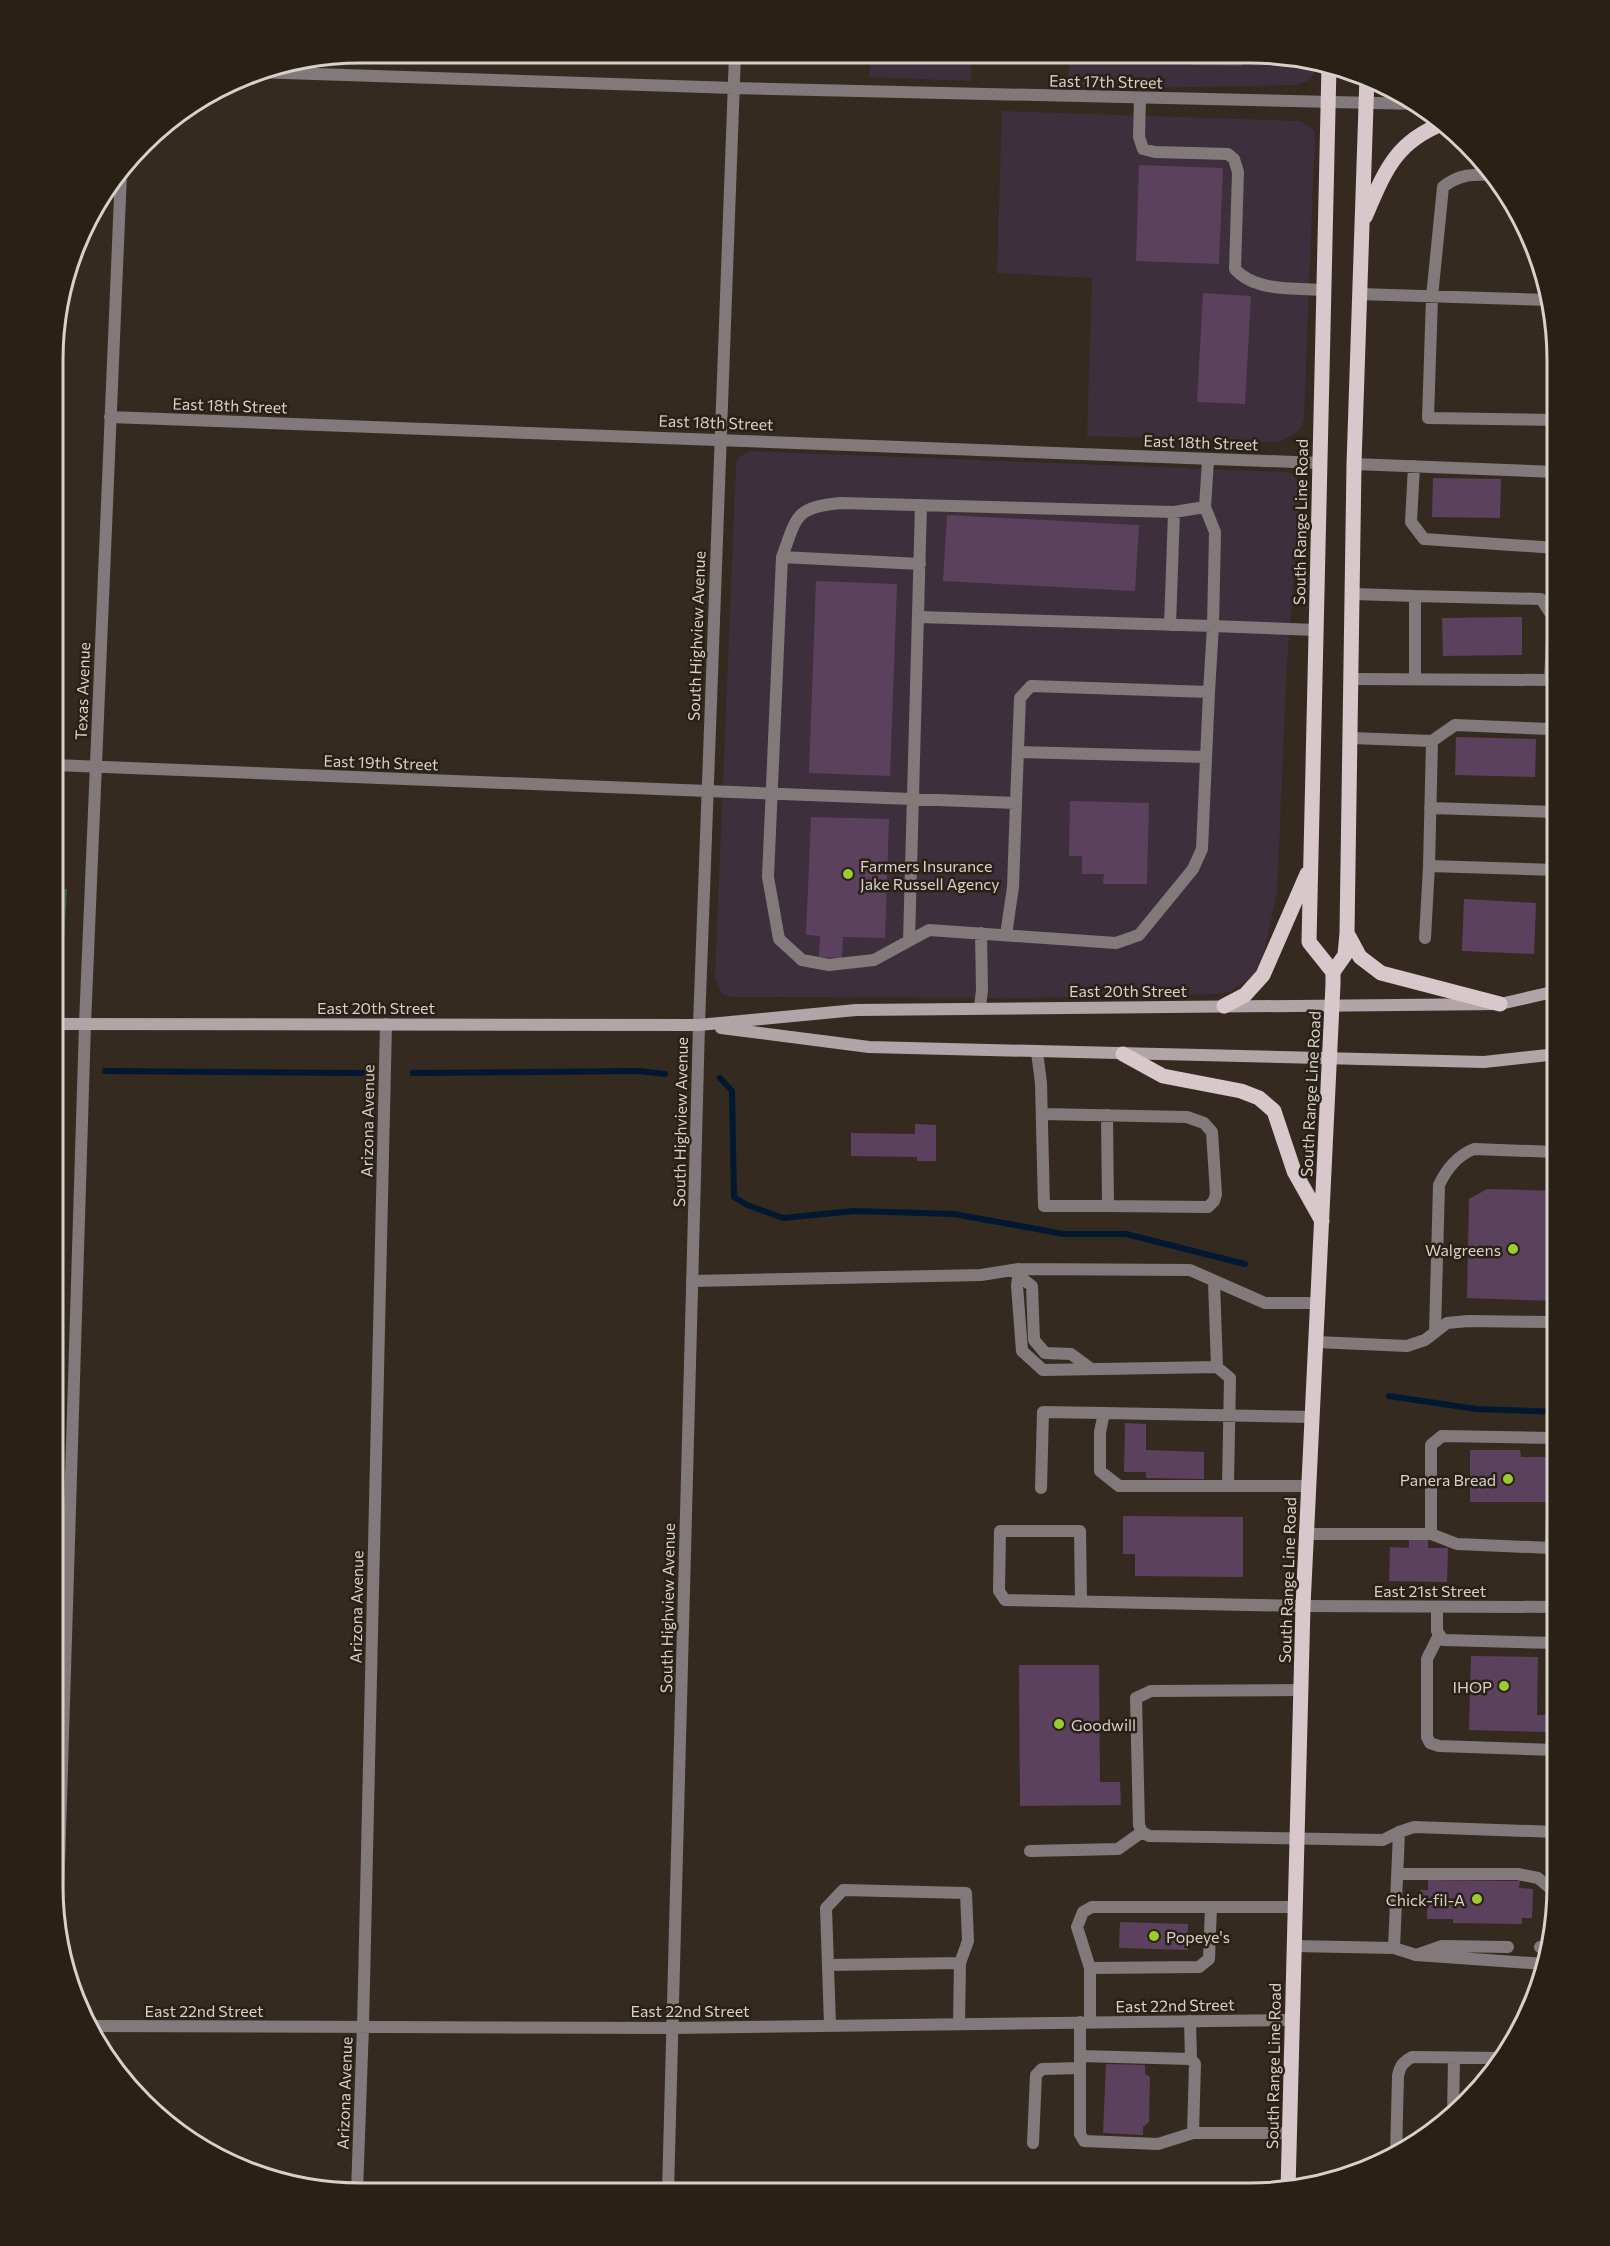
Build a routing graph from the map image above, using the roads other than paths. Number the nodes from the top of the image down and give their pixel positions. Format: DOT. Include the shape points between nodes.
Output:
graph roads {
  1 [pos="735,63"];
  2 [pos="283,73"];
  3 [pos="1329,74"];
  4 [pos="1367,87"];
  5 [pos="734,88"];
  6 [pos="1140,98"];
  7 [pos="1328,102"];
  8 [pos="1366,102"];
  9 [pos="1401,104"];
  10 [pos="1434,127"];
  11 [pos="1482,175"];
  12 [pos="120,184"];
  13 [pos="1361,225"];
  14 [pos="1324,290"];
  15 [pos="1359,294"];
  16 [pos="1432,297"];
  17 [pos="1541,300"];
  18 [pos="110,417"];
  19 [pos="1547,420"];
  20 [pos="721,439"];
  21 [pos="1208,460"];
  22 [pos="1320,463"];
  23 [pos="1354,464"];
  24 [pos="1414,466"];
  25 [pos="1547,472"];
  26 [pos="921,505"];
  27 [pos="1205,507"];
  28 [pos="1174,512"];
  29 [pos="1547,547"];
  30 [pos="782,557"];
  31 [pos="920,564"];
  32 [pos="1354,594"];
  33 [pos="1415,596"];
  34 [pos="1547,608"];
  35 [pos="918,617"];
  36 [pos="1170,625"];
  37 [pos="1213,626"];
  38 [pos="1315,630"];
  39 [pos="1415,678"];
  40 [pos="1353,679"];
  41 [pos="1547,680"];
  42 [pos="1209,692"];
  43 [pos="1547,729"];
  44 [pos="1351,738"];
  45 [pos="1432,741"];
  46 [pos="1018,752"];
  47 [pos="1206,756"];
  48 [pos="63,765"];
  49 [pos="95,766"];
  50 [pos="707,791"];
  51 [pos="772,794"];
  52 [pos="914,799"];
  53 [pos="1016,803"];
  54 [pos="1430,808"];
  55 [pos="1547,813"];
  56 [pos="1428,866"];
  57 [pos="1310,868"];
  58 [pos="1547,870"];
  59 [pos="981,933"];
  60 [pos="1347,933"];
  61 [pos="1006,935"];
  62 [pos="1425,938"];
  63 [pos="909,941"];
  64 [pos="1333,972"];
  65 [pos="1547,993"];
  66 [pos="1500,1004"];
  67 [pos="1332,1005"];
  68 [pos="1224,1006"];
  69 [pos="980,1007"];
  70 [pos="63,1024"];
  71 [pos="85,1024"];
  72 [pos="386,1024"];
  73 [pos="699,1025"];
  74 [pos="1036,1052"];
  75 [pos="1123,1054"];
  76 [pos="1547,1055"];
  77 [pos="1330,1059"];
  78 [pos="1042,1114"];
  79 [pos="1107,1115"];
  80 [pos="1547,1152"];
  81 [pos="1108,1206"];
  82 [pos="1322,1222"];
  83 [pos="1019,1273"];
  84 [pos="692,1281"];
  85 [pos="1214,1282"];
  86 [pos="1318,1303"];
  87 [pos="1547,1322"];
  88 [pos="1435,1332"];
  89 [pos="1316,1342"];
  90 [pos="1217,1368"];
  91 [pos="1104,1413"];
  92 [pos="1312,1417"];
  93 [pos="1230,1418"];
  94 [pos="1547,1438"];
  95 [pos="1228,1485"];
  96 [pos="1309,1486"];
  97 [pos="1041,1488"];
  98 [pos="1307,1534"];
  99 [pos="1431,1534"];
  100 [pos="1547,1549"];
  101 [pos="1081,1601"];
  102 [pos="1303,1606"];
  103 [pos="1437,1607"];
  104 [pos="1547,1607"];
  105 [pos="1439,1635"];
  106 [pos="1547,1643"];
  107 [pos="1301,1690"];
  108 [pos="63,1735"];
  109 [pos="1547,1750"];
  110 [pos="1142,1832"];
  111 [pos="1399,1832"];
  112 [pos="1547,1832"];
  113 [pos="1297,1837"];
  114 [pos="1030,1851"];
  115 [pos="1397,1874"];
  116 [pos="1547,1885"];
  117 [pos="1210,1907"];
  118 [pos="1295,1907"];
  119 [pos="1294,1946"];
  120 [pos="1508,1947"];
  121 [pos="1394,1948"];
  122 [pos="1416,1955"];
  123 [pos="960,1963"];
  124 [pos="1537,1964"];
  125 [pos="829,1965"];
  126 [pos="1090,1968"];
  127 [pos="1292,2020"];
  128 [pos="1190,2021"];
  129 [pos="1085,2022"];
  130 [pos="959,2024"];
  131 [pos="831,2025"];
  132 [pos="98,2026"];
  133 [pos="363,2026"];
  134 [pos="673,2028"];
  135 [pos="1454,2058"];
  136 [pos="1492,2058"];
  137 [pos="1191,2059"];
  138 [pos="1080,2062"];
  139 [pos="1453,2102"];
  140 [pos="1193,2133"];
  141 [pos="1289,2133"];
  142 [pos="1033,2143"];
  143 [pos="1396,2144"];
  144 [pos="1288,2180"];
  145 [pos="357,2183"];
  146 [pos="668,2183"];
  1 -- 5 [label="street, South Highview Avenue"];
  2 -- 5 [label="street, East 17th Street"];
  3 -- 7 [label="main road, South Range Line Road"];
  4 -- 8 [label="main road, South Range Line Road"];
  5 -- 6 [label="street, East 17th Street"];
  5 -- 20 [label="street, South Highview Avenue"];
  6 -- 7 [label="street, East 17th Street"];
  6 -- 14 [label="street" via="1139,136 1143,149 1228,154 1234,159 1238,172 1235,269 1241,276 1270,286"];
  7 -- 8 [label="street, East 17th Street"];
  7 -- 14 [label="main road, South Range Line Road"];
  8 -- 9 [label="street, East 17th Street"];
  8 -- 13 [label="main road, South Range Line Road"];
  10 -- 13 [label="main road" via="1400,149 1381,179"];
  11 -- 16 [label="street" via="1467,174 1443,187"];
  12 -- 18 [label="street, Texas Avenue"];
  13 -- 15 [label="main road, South Range Line Road"];
  14 -- 22 [label="main road, South Range Line Road"];
  15 -- 16 [label="street"];
  15 -- 23 [label="main road, South Range Line Road"];
  16 -- 17 [label="street"];
  16 -- 19 [label="street" via="1428,418"];
  18 -- 20 [label="street, East 18th Street"];
  18 -- 49 [label="street, Texas Avenue"];
  20 -- 21 [label="street, East 18th Street"];
  20 -- 50 [label="street, South Highview Avenue"];
  21 -- 22 [label="street, East 18th Street"];
  21 -- 27 [label="street"];
  22 -- 38 [label="main road, South Range Line Road"];
  23 -- 24 [label="street"];
  23 -- 32 [label="main road, South Range Line Road"];
  24 -- 25 [label="street"];
  24 -- 29 [label="street" via="1411,522 1424,539"];
  26 -- 28 [label="street"];
  26 -- 30 [label="street" via="814,505 796,518"];
  26 -- 31 [label="street"];
  27 -- 28 [label="street"];
  27 -- 37 [label="street" via="1215,532"];
  28 -- 36 [label="street"];
  30 -- 31 [label="street"];
  30 -- 51 [label="street"];
  31 -- 35 [label="street"];
  32 -- 33 [label="street"];
  32 -- 40 [label="main road, South Range Line Road"];
  33 -- 34 [label="street" via="1541,599"];
  33 -- 39 [label="street"];
  35 -- 36 [label="street"];
  35 -- 52 [label="street"];
  36 -- 37 [label="street"];
  37 -- 38 [label="street"];
  37 -- 42 [label="street"];
  38 -- 57 [label="main road, South Range Line Road"];
  39 -- 40 [label="street"];
  39 -- 41 [label="street"];
  40 -- 44 [label="main road, South Range Line Road"];
  42 -- 46 [label="street" via="1031,686 1020,698"];
  42 -- 47 [label="street"];
  43 -- 45 [label="street" via="1455,725"];
  44 -- 45 [label="street"];
  44 -- 60 [label="main road, South Range Line Road"];
  45 -- 54 [label="street"];
  46 -- 47 [label="street"];
  46 -- 53 [label="street"];
  47 -- 61 [label="street" via="1202,849 1193,869 1139,935 1116,943"];
  48 -- 49 [label="street, East 19th Street"];
  49 -- 50 [label="street, East 19th Street"];
  49 -- 71 [label="street, Texas Avenue"];
  50 -- 51 [label="street, East 19th Street"];
  50 -- 73 [label="street, South Highview Avenue"];
  51 -- 52 [label="street, East 19th Street"];
  51 -- 63 [label="street" via="768,877 779,939 802,960 829,965 874,960"];
  52 -- 53 [label="street, East 19th Street"];
  52 -- 63 [label="street"];
  53 -- 61 [label="street" via="1013,887"];
  54 -- 55 [label="street"];
  54 -- 56 [label="street"];
  56 -- 58 [label="street"];
  56 -- 62 [label="street"];
  57 -- 64 [label="main road, South Range Line Road" via="1309,942"];
  57 -- 68 [label="main road" via="1263,975 1245,995"];
  59 -- 61 [label="street"];
  59 -- 63 [label="street" via="929,930"];
  59 -- 69 [label="street"];
  60 -- 64 [label="main road, South Range Line Road" via="1345,955"];
  60 -- 66 [label="main road" via="1360,957 1382,973"];
  64 -- 67 [label="main road, South Range Line Road"];
  65 -- 66 [label="main road, East 20th Street"];
  66 -- 67 [label="main road, East 20th Street"];
  67 -- 68 [label="main road, East 20th Street"];
  67 -- 77 [label="main road, South Range Line Road"];
  68 -- 69 [label="main road, East 20th Street"];
  69 -- 73 [label="main road, East 20th Street" via="856,1010"];
  70 -- 71 [label="main road, East 20th Street"];
  71 -- 72 [label="main road, East 20th Street"];
  71 -- 108 [label="street, Texas Avenue"];
  72 -- 73 [label="main road, East 20th Street"];
  72 -- 133 [label="street, Arizona Avenue"];
  73 -- 74 [label="main road, East 20th Street" via="869,1047"];
  73 -- 84 [label="street, South Highview Avenue"];
  74 -- 75 [label="main road, East 20th Street"];
  74 -- 78 [label="street"];
  75 -- 77 [label="main road, East 20th Street"];
  75 -- 82 [label="main road" via="1163,1076 1259,1098 1274,1111 1294,1171"];
  76 -- 77 [label="main road, East 20th Street" via="1484,1062"];
  77 -- 82 [label="main road, South Range Line Road"];
  78 -- 79 [label="street"];
  78 -- 81 [label="street" via="1044,1206"];
  79 -- 81 [label="street"];
  79 -- 81 [label="street" via="1187,1117 1204,1123 1212,1132 1216,1194 1208,1207"];
  80 -- 88 [label="street" via="1474,1149 1464,1152 1444,1174 1439,1185"];
  82 -- 86 [label="main road, South Range Line Road"];
  83 -- 84 [label="street"];
  83 -- 85 [label="street" via="1190,1270"];
  83 -- 90 [label="street" via="1022,1351 1043,1370"];
  84 -- 134 [label="street, South Highview Avenue"];
  85 -- 86 [label="street" via="1265,1303"];
  85 -- 90 [label="street"];
  86 -- 89 [label="main road, South Range Line Road"];
  87 -- 88 [label="street" via="1468,1321 1447,1323"];
  88 -- 89 [label="street" via="1407,1346"];
  89 -- 92 [label="main road, South Range Line Road"];
  90 -- 93 [label="street" via="1230,1377"];
  91 -- 93 [label="street"];
  91 -- 95 [label="street" via="1100,1471 1119,1486"];
  91 -- 97 [label="street" via="1043,1412"];
  92 -- 93 [label="street"];
  92 -- 96 [label="main road, South Range Line Road"];
  93 -- 95 [label="street"];
  94 -- 99 [label="street" via="1442,1436 1431,1445"];
  95 -- 96 [label="street"];
  96 -- 98 [label="main road, South Range Line Road"];
  98 -- 99 [label="street"];
  98 -- 102 [label="main road, South Range Line Road"];
  99 -- 100 [label="street" via="1457,1544"];
  101 -- 101 [label="street, East 21st Street" via="1005,1600 999,1591 1000,1531 1080,1532"];
  101 -- 102 [label="street, East 21st Street"];
  102 -- 103 [label="street, East 21st Street"];
  102 -- 107 [label="main road, South Range Line Road"];
  103 -- 104 [label="street, East 21st Street"];
  103 -- 105 [label="street"];
  105 -- 106 [label="street" via="1443,1640"];
  105 -- 109 [label="street" via="1427,1659 1430,1743"];
  107 -- 110 [label="street" via="1151,1691 1136,1698"];
  107 -- 113 [label="main road, South Range Line Road"];
  110 -- 113 [label="street" via="1149,1836"];
  110 -- 114 [label="street" via="1118,1849"];
  111 -- 112 [label="street" via="1414,1827"];
  111 -- 113 [label="street" via="1383,1840"];
  111 -- 115 [label="street"];
  113 -- 118 [label="main road, South Range Line Road"];
  115 -- 116 [label="street" via="1518,1874 1538,1878"];
  115 -- 121 [label="street"];
  117 -- 118 [label="street"];
  117 -- 126 [label="street" via="1209,1959 1205,1964"];
  117 -- 126 [label="street" via="1092,1907 1083,1912 1077,1927"];
  118 -- 119 [label="main road, South Range Line Road"];
  119 -- 121 [label="street"];
  119 -- 127 [label="main road, South Range Line Road"];
  120 -- 122 [label="street" via="1442,1946"];
  121 -- 122 [label="street"];
  122 -- 124 [label="street"];
  123 -- 125 [label="street"];
  123 -- 125 [label="street" via="968,1941 966,1893 843,1890 826,1908"];
  123 -- 130 [label="street"];
  125 -- 131 [label="street"];
  126 -- 129 [label="street"];
  127 -- 128 [label="street, East 22nd Street"];
  127 -- 141 [label="main road, South Range Line Road"];
  128 -- 129 [label="street, East 22nd Street"];
  128 -- 137 [label="street"];
  129 -- 130 [label="street, East 22nd Street"];
  129 -- 138 [label="street"];
  130 -- 131 [label="street, East 22nd Street"];
  131 -- 134 [label="street, East 22nd Street"];
  132 -- 133 [label="street, East 22nd Street"];
  133 -- 134 [label="street, East 22nd Street"];
  133 -- 145 [label="street, Arizona Avenue"];
  134 -- 146 [label="street, South Highview Avenue"];
  135 -- 136 [label="street"];
  135 -- 139 [label="street"];
  135 -- 143 [label="street" via="1413,2057 1400,2066"];
  137 -- 138 [label="street"];
  137 -- 140 [label="street" via="1195,2064"];
  138 -- 140 [label="street" via="1080,2134 1084,2141 1158,2144"];
  138 -- 142 [label="street" via="1042,2069 1036,2075"];
  140 -- 141 [label="street"];
  141 -- 144 [label="main road, South Range Line Road"];
}
